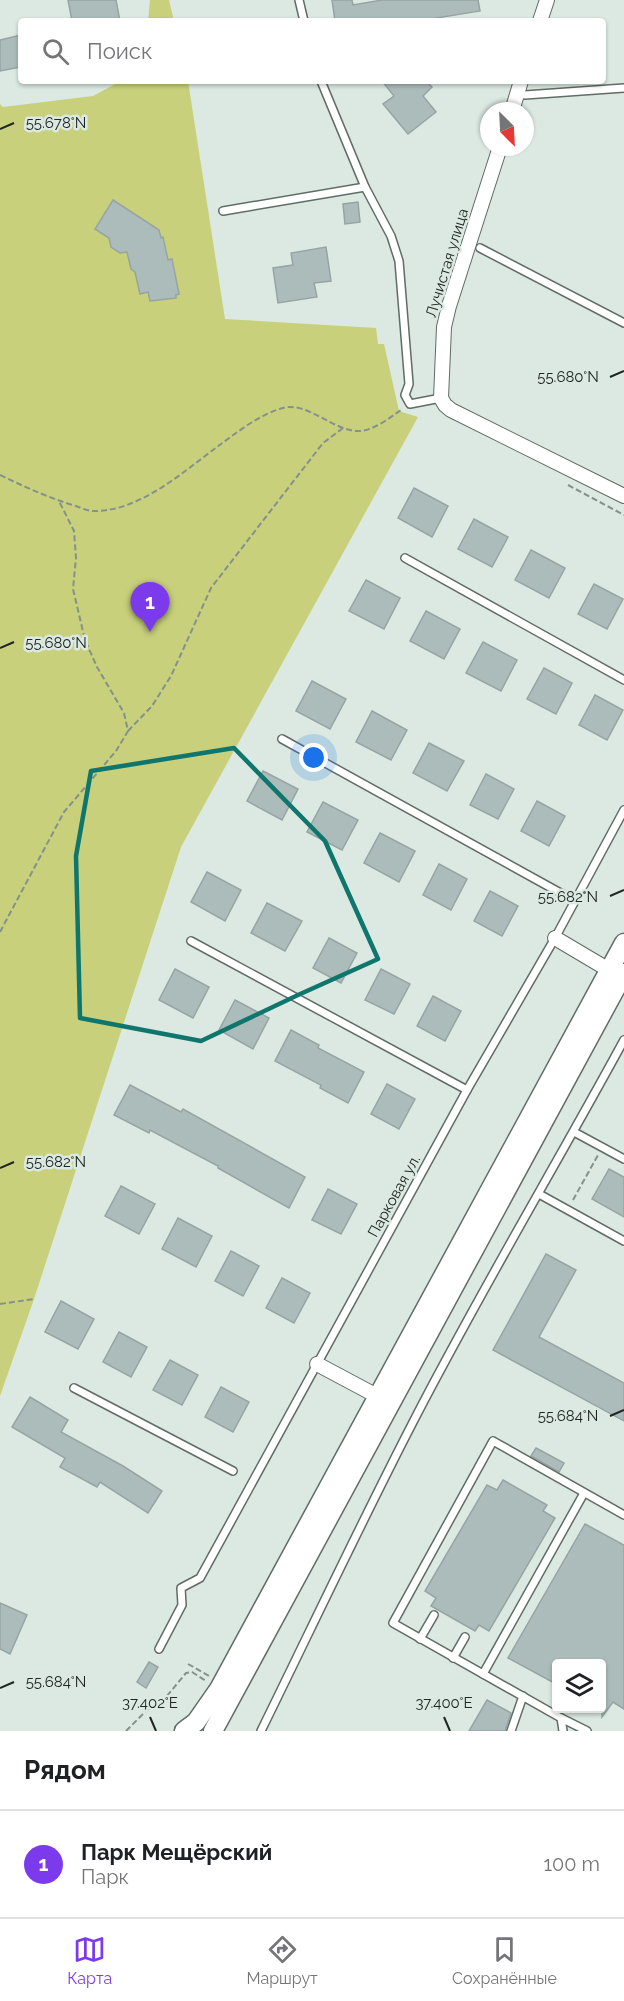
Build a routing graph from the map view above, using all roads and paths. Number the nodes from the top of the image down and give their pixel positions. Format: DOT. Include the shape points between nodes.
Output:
graph roads {
  1 [pos="299,0"];
  2 [pos="547,0"];
  3 [pos="303,18"];
  4 [pos="541,18"];
  5 [pos="322,84"];
  6 [pos="523,88"];
  7 [pos="624,88"];
  8 [pos="516,102"];
  9 [pos="497,156"];
  10 [pos="365,188"];
  11 [pos="222,211"];
  12 [pos="480,248"];
  13 [pos="624,323"];
  14 [pos="441,398"];
  15 [pos="411,404"];
  16 [pos="343,428"];
  17 [pos="0,475"];
  18 [pos="624,496"];
  19 [pos="60,501"];
  20 [pos="405,558"];
  21 [pos="624,680"];
  22 [pos="128,731"];
  23 [pos="282,739"];
  24 [pos="624,810"];
  25 [pos="575,901"];
  26 [pos="0,932"];
  27 [pos="555,938"];
  28 [pos="191,941"];
  29 [pos="624,943"];
  30 [pos="616,971"];
  31 [pos="624,1040"];
  32 [pos="467,1090"];
  33 [pos="574,1132"];
  34 [pos="593,1150"];
  35 [pos="624,1159"];
  36 [pos="539,1194"];
  37 [pos="572,1202"];
  38 [pos="624,1241"];
  39 [pos="34,1299"];
  40 [pos="0,1304"];
  41 [pos="317,1364"];
  42 [pos="74,1388"];
  43 [pos="377,1396"];
  44 [pos="233,1471"];
  45 [pos="584,1492"];
  46 [pos="624,1515"];
  47 [pos="434,1615"];
  48 [pos="465,1637"];
  49 [pos="420,1639"];
  50 [pos="159,1649"];
  51 [pos="453,1658"];
  52 [pos="188,1664"];
  53 [pos="483,1674"];
  54 [pos="213,1678"];
  55 [pos="211,1684"];
  56 [pos="523,1696"];
  57 [pos="561,1718"];
  58 [pos="126,1731"];
  59 [pos="184,1731"];
  60 [pos="213,1731"];
  61 [pos="261,1731"];
  62 [pos="512,1731"];
  63 [pos="563,1731"];
  64 [pos="587,1731"];
  1 -- 3 [label="lane"];
  2 -- 4 [label="street"];
  5 -- 10 [label="lane"];
  6 -- 7 [label="lane"];
  6 -- 8 [label="street"];
  9 -- 14 [label="street, Лучистая улица" via="448,306"];
  10 -- 11 [label="lane"];
  10 -- 15 [label="lane" via="392,236 399,261 410,384 405,395"];
  12 -- 13 [label="lane"];
  14 -- 15 [label="lane"];
  14 -- 18 [label="street" via="451,410"];
  15 -- 16 [label="path" via="375,426 360,431"];
  16 -- 19 [label="path" via="304,410 285,407 227,439 159,490 123,506 92,511"];
  16 -- 22 [label="path" via="323,443 211,588 171,676 152,706"];
  17 -- 19 [label="path"];
  19 -- 22 [label="path" via="74,531 74,589 85,640 124,713"];
  20 -- 21 [label="lane"];
  22 -- 26 [label="path" via="64,812"];
  23 -- 25 [label="lane"];
  24 -- 25 [label="lane, Парковая ул."];
  25 -- 27 [label="lane, Парковая ул."];
  27 -- 30 [label="street"];
  27 -- 32 [label="lane, Парковая ул."];
  28 -- 32 [label="lane"];
  29 -- 30 [label="street"];
  30 -- 43 [label="street"];
  30 -- 60 [label="street"];
  31 -- 33 [label="lane"];
  32 -- 41 [label="lane, Парковая ул."];
  33 -- 35 [label="lane"];
  33 -- 36 [label="lane"];
  34 -- 37 [label="path" via="599,1153"];
  36 -- 38 [label="lane"];
  36 -- 61 [label="lane" via="411,1425"];
  39 -- 40 [label="path"];
  41 -- 43 [label="street"];
  41 -- 50 [label="lane, Парковая ул." via="200,1578 181,1588 182,1605"];
  42 -- 44 [label="lane"];
  43 -- 59 [label="street" via="219,1689 196,1722"];
  45 -- 46 [label="lane"];
  45 -- 49 [label="lane" via="493,1442 393,1623"];
  45 -- 53 [label="lane"];
  47 -- 49 [label="lane"];
  48 -- 51 [label="lane"];
  49 -- 51 [label="lane"];
  51 -- 53 [label="lane"];
  52 -- 54 [label="path"];
  53 -- 56 [label="lane"];
  55 -- 58 [label="path" via="192,1672 186,1673 167,1696"];
  56 -- 57 [label="lane"];
  56 -- 62 [label="lane"];
  57 -- 63 [label="lane"];
  57 -- 64 [label="lane"];
}
